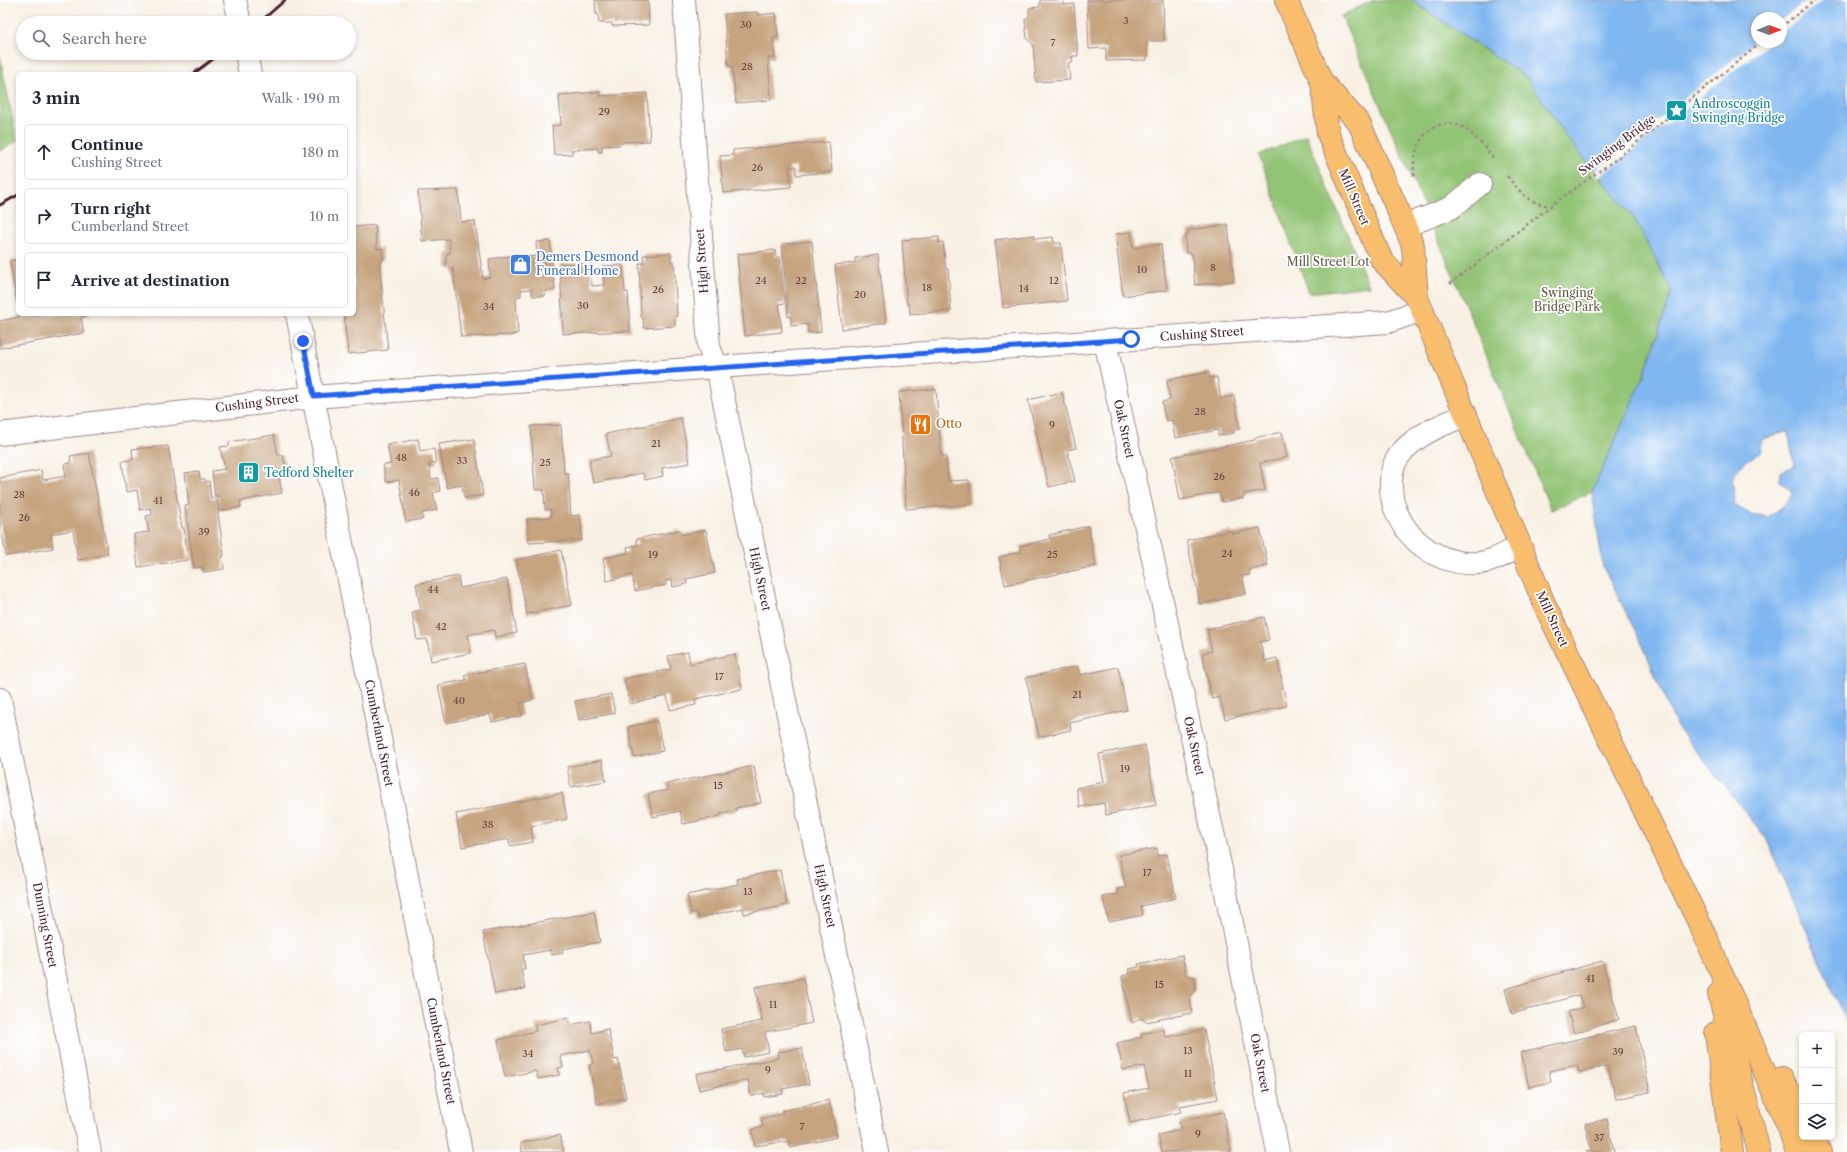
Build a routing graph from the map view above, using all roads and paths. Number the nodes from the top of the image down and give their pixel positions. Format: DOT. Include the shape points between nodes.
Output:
graph roads {
  1 [pos="235,0"];
  2 [pos="684,0"];
  3 [pos="1286,0"];
  4 [pos="1815,0"];
  5 [pos="238,16"];
  6 [pos="1787,22"];
  7 [pos="1755,48"];
  8 [pos="247,60"];
  9 [pos="250,72"];
  10 [pos="1322,82"];
  11 [pos="1480,184"];
  12 [pos="1405,226"];
  13 [pos="1450,284"];
  14 [pos="1420,304"];
  15 [pos="297,316"];
  16 [pos="1105,341"];
  17 [pos="717,367"];
  18 [pos="314,396"];
  19 [pos="1466,415"];
  20 [pos="0,434"];
  21 [pos="1520,546"];
  22 [pos="0,699"];
  23 [pos="1704,933"];
  24 [pos="1799,1110"];
  25 [pos="1814,1140"];
  26 [pos="90,1152"];
  27 [pos="460,1152"];
  28 [pos="877,1152"];
  29 [pos="1278,1152"];
  30 [pos="1732,1152"];
  31 [pos="1759,1152"];
  32 [pos="1796,1152"];
  33 [pos="1820,1152"];
  1 -- 5 [label="street"];
  2 -- 17 [label="street, High Street" via="708,347"];
  3 -- 10 [label="highway, Mill Street"];
  4 -- 6 [label="path"];
  7 -- 13 [label="path, Swinging Bridge" via="1615,160"];
  8 -- 9 [label="street"];
  10 -- 12 [label="highway, Mill Street" via="1359,123"];
  10 -- 14 [label="highway, Mill Street" via="1328,134 1381,259"];
  11 -- 12 [label="street" via="1451,208"];
  12 -- 14 [label="highway, Mill Street" via="1413,246"];
  14 -- 16 [label="street, Cushing Street" via="1388,322"];
  14 -- 19 [label="highway, Mill Street"];
  15 -- 18 [label="street, Cumberland Street"];
  16 -- 17 [label="street, Cushing Street"];
  16 -- 29 [label="street, Oak Street" via="1224,882"];
  17 -- 18 [label="street, Cushing Street"];
  17 -- 28 [label="street, High Street"];
  18 -- 20 [label="street, Cushing Street"];
  18 -- 27 [label="street, Cumberland Street"];
  19 -- 21 [label="highway, Mill Street"];
  19 -- 21 [label="street" via="1434,428 1402,451 1392,470 1390,494 1398,518 1410,536 1425,549 1461,562 1488,562"];
  21 -- 23 [label="highway, Mill Street" via="1547,610"];
  22 -- 26 [label="street, Dunning Street"];
  23 -- 24 [label="highway"];
  23 -- 30 [label="highway"];
  23 -- 31 [label="highway"];
  23 -- 32 [label="highway" via="1789,1128"];
  25 -- 33 [label="highway"];
}
